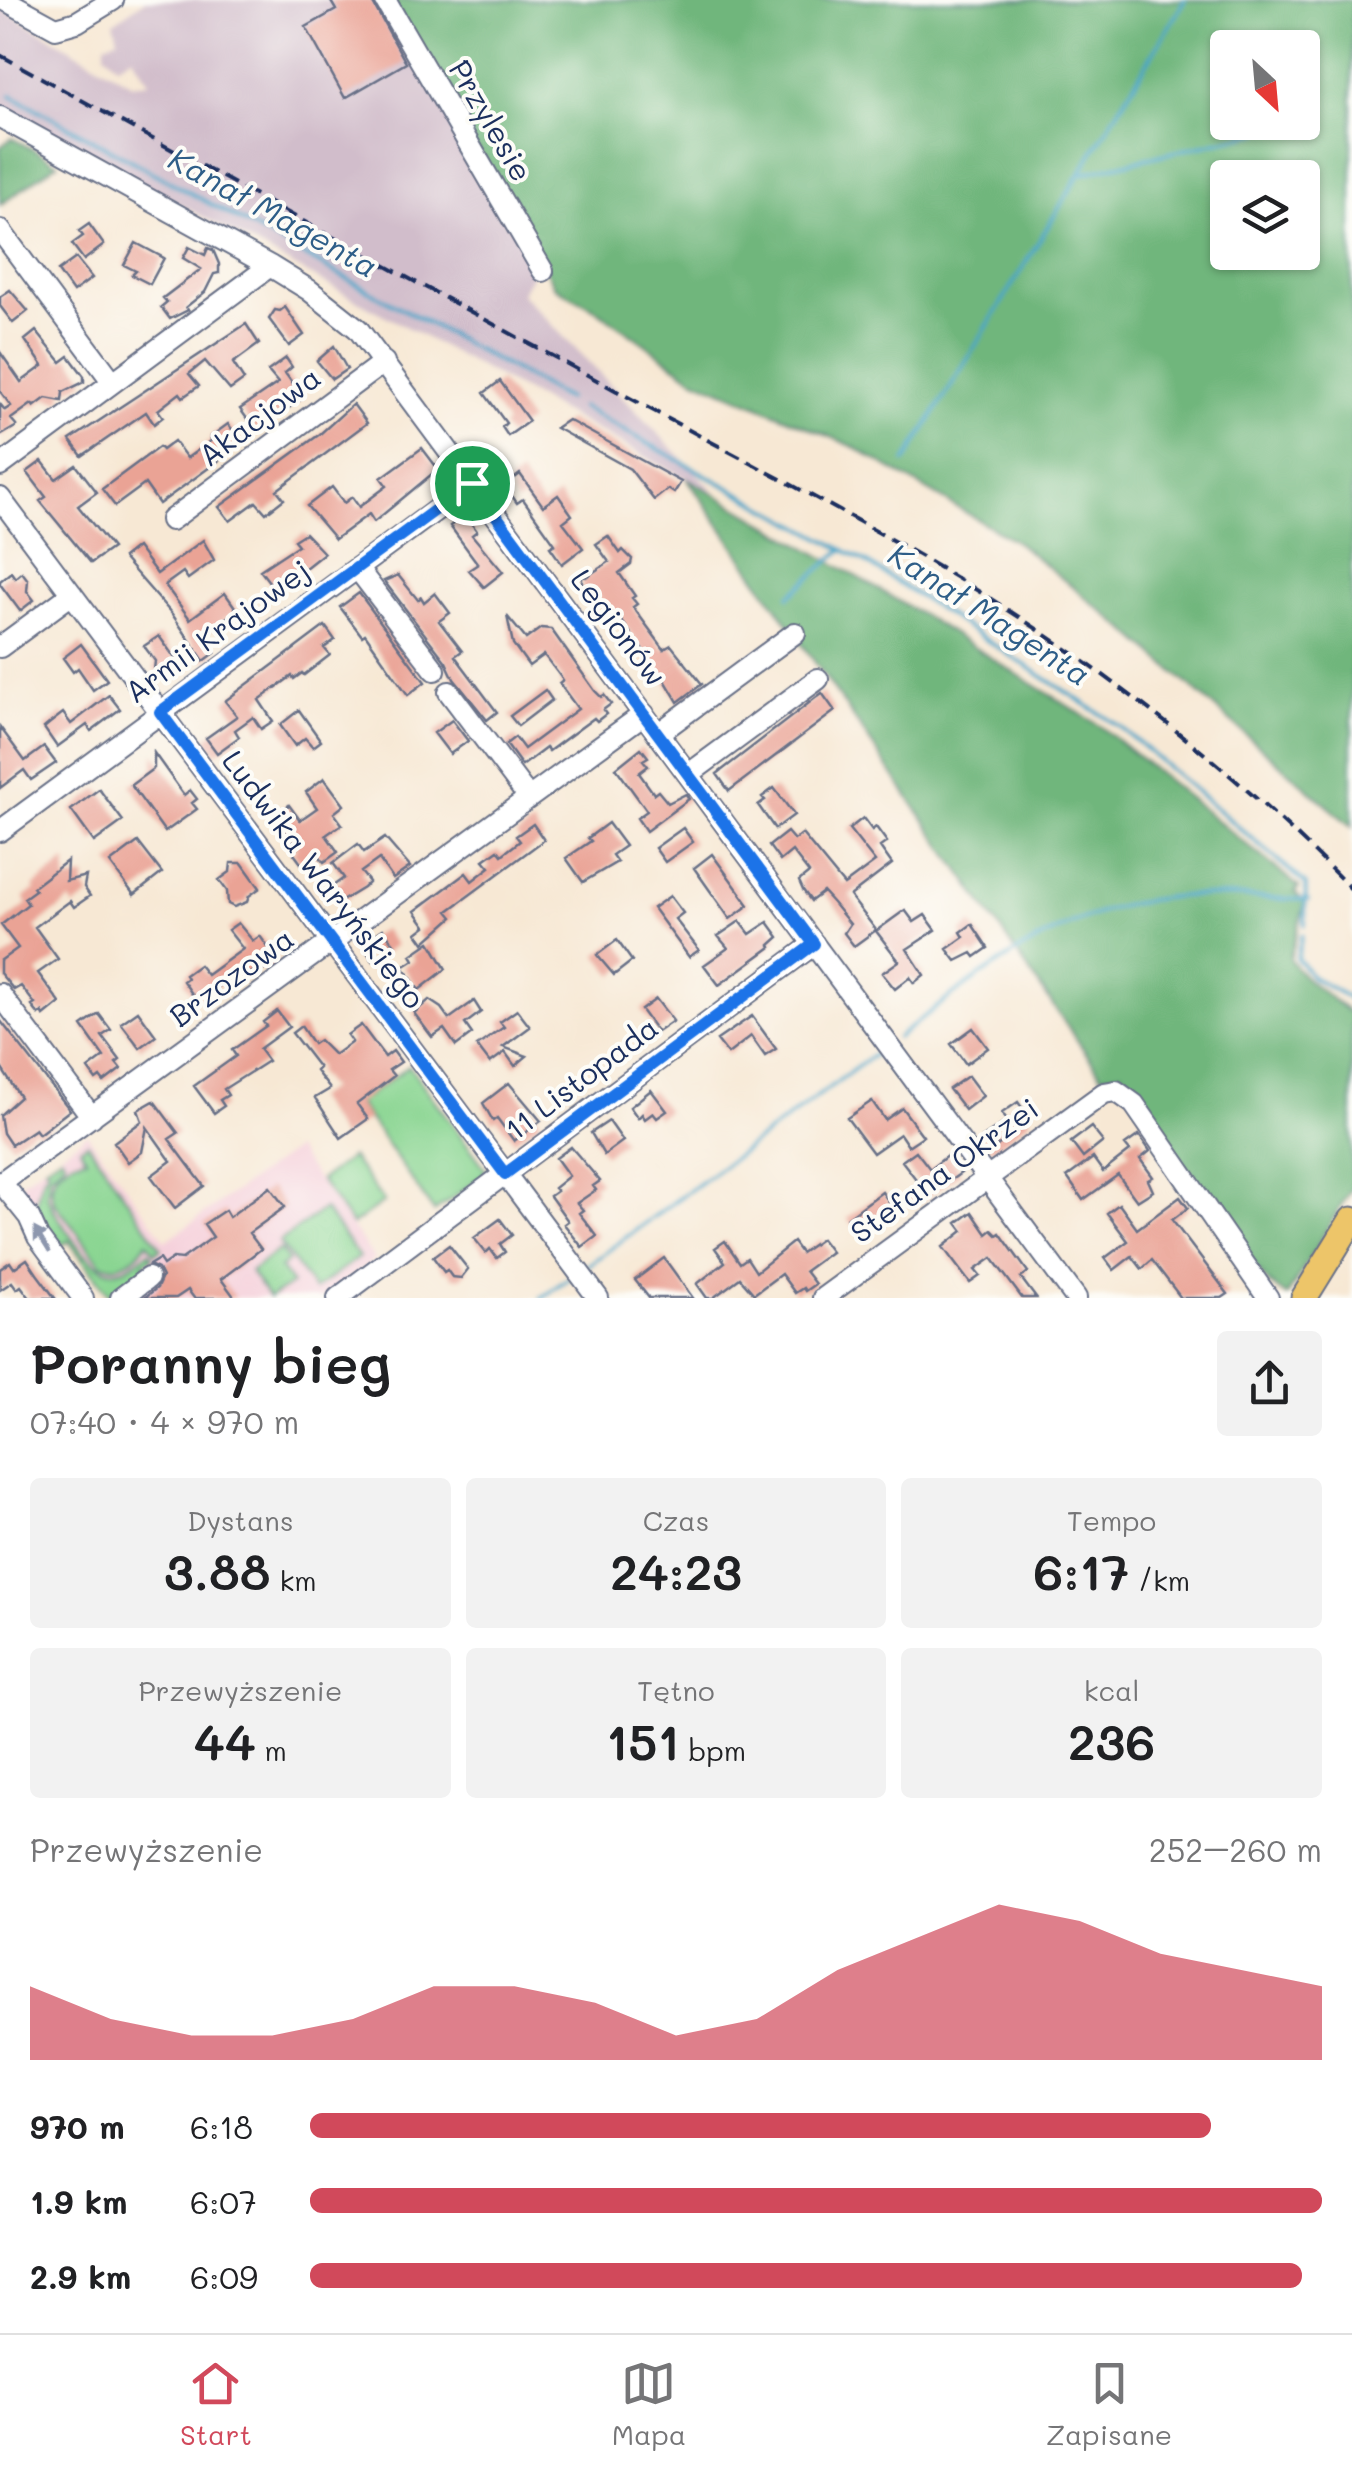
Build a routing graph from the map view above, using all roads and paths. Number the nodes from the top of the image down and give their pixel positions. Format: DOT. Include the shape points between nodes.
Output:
graph roads {
  1 [pos="5,0"];
  2 [pos="113,0"];
  3 [pos="385,0"];
  4 [pos="0,118"];
  5 [pos="0,230"];
  6 [pos="270,266"];
  7 [pos="543,272"];
  8 [pos="384,362"];
  9 [pos="112,381"];
  10 [pos="0,466"];
  11 [pos="472,483"];
  12 [pos="0,498"];
  13 [pos="172,520"];
  14 [pos="357,568"];
  15 [pos="72,594"];
  16 [pos="795,633"];
  17 [pos="0,647"];
  18 [pos="435,670"];
  19 [pos="818,679"];
  20 [pos="448,692"];
  21 [pos="160,712"];
  22 [pos="644,714"];
  23 [pos="658,734"];
  24 [pos="689,774"];
  25 [pos="529,798"];
  26 [pos="0,831"];
  27 [pos="332,943"];
  28 [pos="814,944"];
  29 [pos="0,994"];
  30 [pos="92,1117"];
  31 [pos="505,1174"];
  32 [pos="987,1176"];
  33 [pos="0,1182"];
  34 [pos="1352,1220"];
  35 [pos="148,1278"];
  36 [pos="83,1298"];
  37 [pos="121,1298"];
  38 [pos="338,1298"];
  39 [pos="598,1298"];
  40 [pos="822,1298"];
  41 [pos="1076,1298"];
  42 [pos="1268,1298"];
  43 [pos="1304,1298"];
  1 -- 2 [label="street" via="56,28"];
  3 -- 7 [label="street, Przylesie"];
  4 -- 6 [label="street, Legionów"];
  5 -- 9 [label="street"];
  6 -- 8 [label="street, Legionów" via="358,329"];
  6 -- 9 [label="street"];
  8 -- 11 [label="street, Legionów"];
  8 -- 13 [label="street, Akacjowa"];
  9 -- 10 [label="street"];
  11 -- 14 [label="street, Armii Krajowej"];
  11 -- 22 [label="street, Legionów"];
  12 -- 15 [label="street, Ludwika Waryńskiego"];
  14 -- 18 [label="street"];
  14 -- 21 [label="street, Armii Krajowej"];
  15 -- 17 [label="street"];
  15 -- 21 [label="street, Ludwika Waryńskiego"];
  16 -- 23 [label="street"];
  19 -- 24 [label="street"];
  20 -- 25 [label="street"];
  21 -- 26 [label="street, Armii Krajowej"];
  21 -- 27 [label="street, Ludwika Waryńskiego"];
  22 -- 23 [label="street, Legionów"];
  22 -- 25 [label="street, Brzozowa"];
  23 -- 24 [label="street, Legionów"];
  24 -- 28 [label="street, Legionów"];
  25 -- 27 [label="street, Brzozowa"];
  27 -- 30 [label="street, Brzozowa"];
  27 -- 31 [label="street, Ludwika Waryńskiego"];
  28 -- 31 [label="street, 11 Listopada"];
  28 -- 32 [label="street, Legionów"];
  29 -- 30 [label="street"];
  30 -- 33 [label="street, Brzozowa"];
  31 -- 38 [label="street, 11 Listopada"];
  31 -- 39 [label="street, Ludwika Waryńskiego"];
  32 -- 40 [label="street, Stefana Okrzei"];
  32 -- 41 [label="street, Legionów"];
  32 -- 42 [label="street, Stefana Okrzei" via="1116,1091 1134,1104"];
  36 -- 33 [label="street, one-way"];
  34 -- 43 [label="main road"];
  35 -- 37 [label="street"];
}
